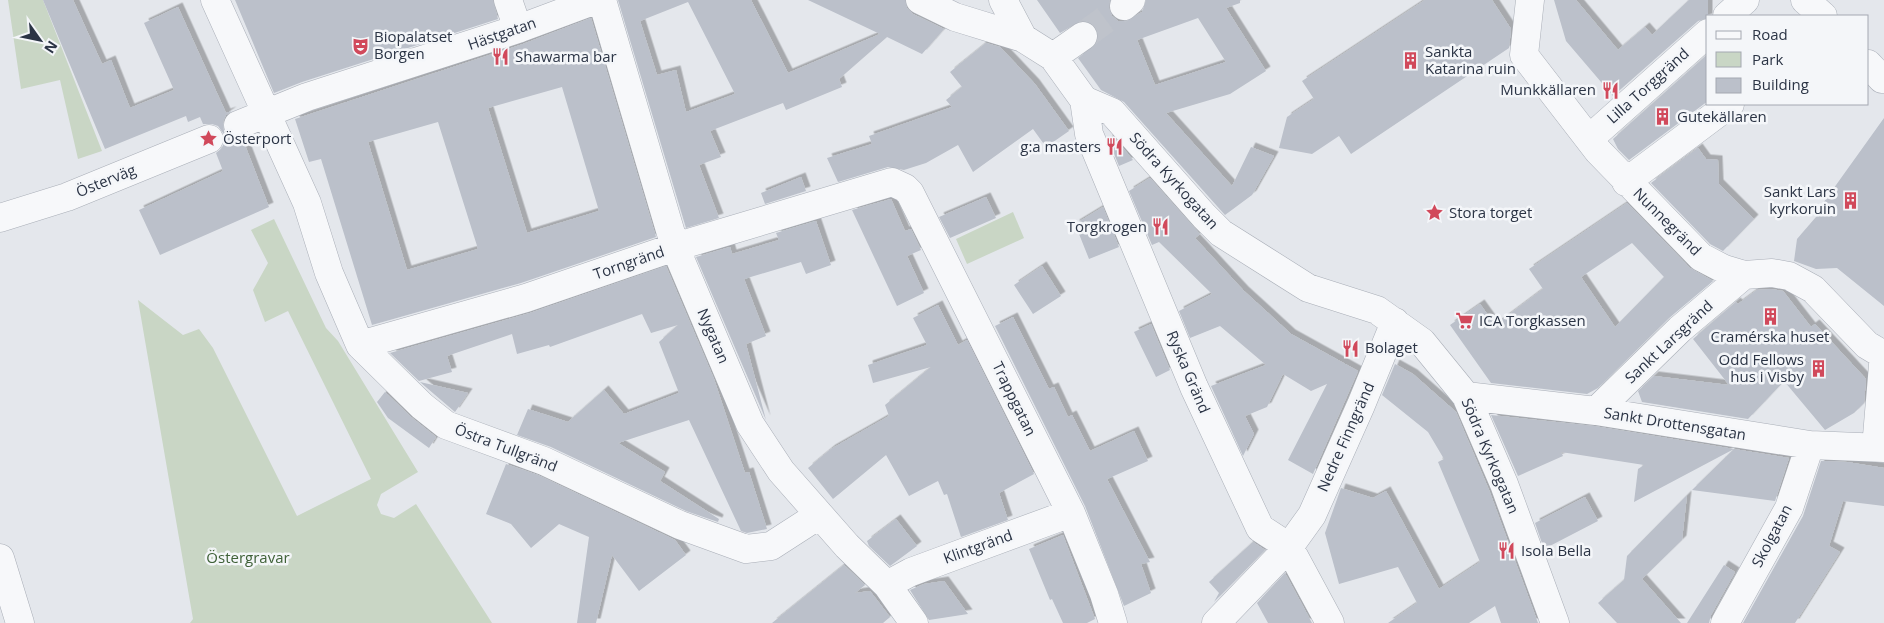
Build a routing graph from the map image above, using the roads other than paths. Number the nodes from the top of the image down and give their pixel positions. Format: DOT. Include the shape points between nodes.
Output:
graph roads {
  1 [pos="215,0"];
  2 [pos="508,0"];
  3 [pos="596,0"];
  4 [pos="602,0"];
  5 [pos="920,0"];
  6 [pos="1003,0"];
  7 [pos="1530,0"];
  8 [pos="1745,0"];
  9 [pos="1728,15"];
  10 [pos="518,29"];
  11 [pos="1706,35"];
  12 [pos="1083,36"];
  13 [pos="1023,38"];
  14 [pos="1053,57"];
  15 [pos="1084,100"];
  16 [pos="1729,105"];
  17 [pos="265,113"];
  18 [pos="238,126"];
  19 [pos="209,139"];
  20 [pos="1589,139"];
  21 [pos="1626,182"];
  22 [pos="899,184"];
  23 [pos="0,218"];
  24 [pos="675,247"];
  25 [pos="1744,275"];
  26 [pos="1394,322"];
  27 [pos="360,345"];
  28 [pos="1883,354"];
  29 [pos="1466,396"];
  30 [pos="1596,412"];
  31 [pos="1810,445"];
  32 [pos="1880,448"];
  33 [pos="1070,513"];
  34 [pos="819,515"];
  35 [pos="1289,547"];
  36 [pos="0,558"];
  37 [pos="887,585"];
  38 [pos="20,623"];
  39 [pos="914,623"];
  40 [pos="1113,623"];
  41 [pos="1216,623"];
  42 [pos="1330,623"];
  43 [pos="1555,623"];
  44 [pos="1725,623"];
  1 -- 17 [label="street, Östra Tullgränd"];
  2 -- 10 [label="street"];
  3 -- 10 [label="street, Hästgatan"];
  4 -- 24 [label="street, Nygatan"];
  5 -- 13 [label="street" via="955,17"];
  6 -- 13 [label="street"];
  7 -- 20 [label="street, Nunnegränd" via="1524,55"];
  8 -- 9 [label="street"];
  10 -- 17 [label="street, Hästgatan"];
  11 -- 20 [label="street, Lilla Torggränd"];
  12 -- 14 [label="street"];
  13 -- 14 [label="street"];
  14 -- 15 [label="street"];
  15 -- 26 [label="street, Södra Kyrkogatan" via="1112,112 1204,216 1236,244 1308,288 1377,310"];
  15 -- 35 [label="street, Ryska Gränd" via="1089,134 1194,387 1260,528"];
  16 -- 21 [label="street"];
  17 -- 18 [label="street"];
  17 -- 27 [label="street, Östra Tullgränd" via="307,203 329,273"];
  19 -- 23 [label="street, Österväg" via="67,197"];
  20 -- 21 [label="street, Nunnegränd"];
  21 -- 25 [label="street, Nunnegränd" via="1701,257"];
  22 -- 24 [label="street, Torngränd" via="892,182"];
  22 -- 33 [label="street, Trappgatan" via="910,193"];
  24 -- 27 [label="street, Torngränd" via="526,298"];
  24 -- 34 [label="street, Nygatan" via="750,424 781,471"];
  25 -- 28 [label="street, Nunnegränd" via="1772,273 1790,276 1813,289 1867,344"];
  25 -- 30 [label="street, Sankt Larsgränd" via="1680,329"];
  26 -- 29 [label="street, Södra Kyrkogatan" via="1422,342"];
  26 -- 35 [label="street, Nedre Finngränd" via="1362,405 1312,515"];
  27 -- 34 [label="street, Östra Tullgränd" via="446,425 544,461 712,538 746,549 771,546"];
  28 -- 32 [label="street"];
  29 -- 30 [label="street, Sankt Drottensgatan"];
  29 -- 43 [label="street, Södra Kyrkogatan" via="1504,484"];
  30 -- 31 [label="street, Sankt Drottensgatan"];
  31 -- 32 [label="street, Sankt Drottensgatan"];
  31 -- 44 [label="street, Skolgatan" via="1789,508"];
  33 -- 37 [label="street, Klintgränd" via="911,572"];
  33 -- 40 [label="street, Trappgatan"];
  34 -- 37 [label="street, Nygatan"];
  35 -- 41 [label="street, Nedre Finngränd"];
  35 -- 42 [label="street, Ryska Gränd"];
  36 -- 38 [label="street"];
  37 -- 39 [label="street, Nygatan"];
}
